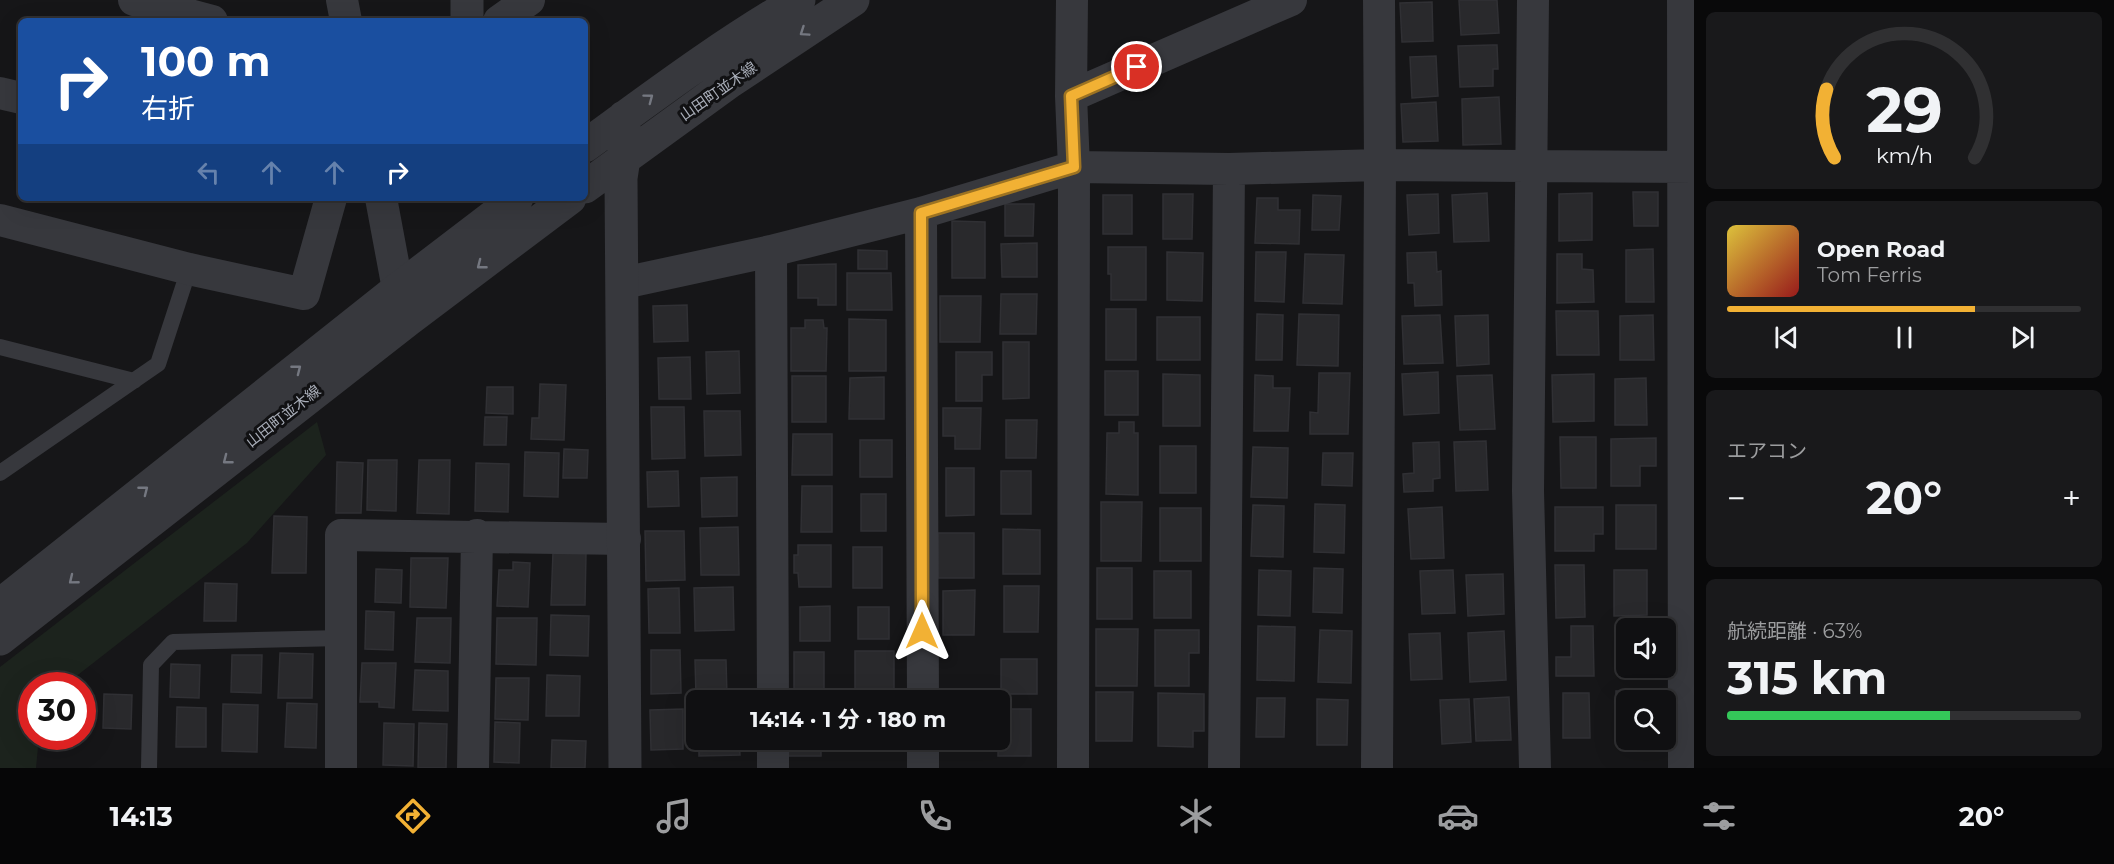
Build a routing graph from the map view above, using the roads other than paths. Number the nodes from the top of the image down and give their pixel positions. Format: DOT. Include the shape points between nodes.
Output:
graph roads {
  1 [pos="134,0"];
  2 [pos="342,0"];
  3 [pos="467,0"];
  4 [pos="529,0"];
  5 [pos="799,0"];
  6 [pos="1072,0"];
  7 [pos="1291,0"];
  8 [pos="1379,0"];
  9 [pos="1533,0"];
  10 [pos="1683,0"];
  11 [pos="850,1"];
  12 [pos="201,18"];
  13 [pos="345,18"];
  14 [pos="467,18"];
  15 [pos="503,18"];
  16 [pos="0,93"];
  17 [pos="1071,96"];
  18 [pos="18,97"];
  19 [pos="624,117"];
  20 [pos="588,144"];
  21 [pos="624,158"];
  22 [pos="1380,165"];
  23 [pos="1531,166"];
  24 [pos="1074,167"];
  25 [pos="1688,167"];
  26 [pos="1228,169"];
  27 [pos="588,185"];
  28 [pos="330,201"];
  29 [pos="382,201"];
  30 [pos="552,201"];
  31 [pos="515,207"];
  32 [pos="921,213"];
  33 [pos="0,220"];
  34 [pos="771,251"];
  35 [pos="189,269"];
  36 [pos="623,283"];
  37 [pos="403,304"];
  38 [pos="0,346"];
  39 [pos="134,381"];
  40 [pos="0,473"];
  41 [pos="111,533"];
  42 [pos="477,535"];
  43 [pos="625,539"];
  44 [pos="0,604"];
  45 [pos="342,638"];
  46 [pos="0,639"];
  47 [pos="773,690"];
  48 [pos="923,690"];
  49 [pos="773,750"];
  50 [pos="923,750"];
  51 [pos="149,768"];
  52 [pos="341,768"];
  53 [pos="473,768"];
  54 [pos="625,768"];
  55 [pos="773,768"];
  56 [pos="923,768"];
  57 [pos="1073,768"];
  58 [pos="1224,768"];
  59 [pos="1377,768"];
  60 [pos="1535,768"];
  61 [pos="1684,768"];
  1 -- 12 [label="street"];
  2 -- 13 [label="street"];
  3 -- 14 [label="street"];
  4 -- 15 [label="street"];
  19 -- 5 [label="street, one-way"];
  6 -- 17 [label="street"];
  7 -- 17 [label="street"];
  8 -- 22 [label="street"];
  9 -- 23 [label="street"];
  10 -- 25 [label="street"];
  11 -- 21 [label="street, 山田町並木線, one-way"];
  16 -- 18 [label="street"];
  17 -- 24 [label="street"];
  19 -- 20 [label="street"];
  19 -- 21 [label="street"];
  21 -- 27 [label="street, 山田町並木線"];
  21 -- 36 [label="street"];
  22 -- 23 [label="street"];
  22 -- 26 [label="street"];
  22 -- 59 [label="street"];
  23 -- 25 [label="street"];
  23 -- 60 [label="street" via="1528,491"];
  24 -- 26 [label="street"];
  24 -- 32 [label="street"];
  24 -- 57 [label="street"];
  25 -- 61 [label="street"];
  26 -- 58 [label="street"];
  28 -- 35 [label="street" via="304,294"];
  29 -- 37 [label="street"];
  30 -- 31 [label="street, 山田町並木線"];
  31 -- 37 [label="street, 山田町並木線"];
  32 -- 34 [label="street"];
  32 -- 48 [label="street"];
  33 -- 35 [label="street"];
  34 -- 36 [label="street"];
  34 -- 47 [label="street"];
  35 -- 39 [label="lane" via="158,364"];
  36 -- 43 [label="street"];
  37 -- 41 [label="street, 山田町並木線"];
  38 -- 39 [label="lane"];
  39 -- 40 [label="lane"];
  41 -- 44 [label="street, 山田町並木線"];
  41 -- 46 [label="street, 山田町並木線, one-way"];
  42 -- 43 [label="street"];
  42 -- 45 [label="street" via="342,535"];
  42 -- 53 [label="street"];
  43 -- 54 [label="street"];
  45 -- 51 [label="lane" via="173,642 151,665"];
  45 -- 52 [label="street"];
  49 -- 55 [label="street"];
  50 -- 56 [label="street"];
}
